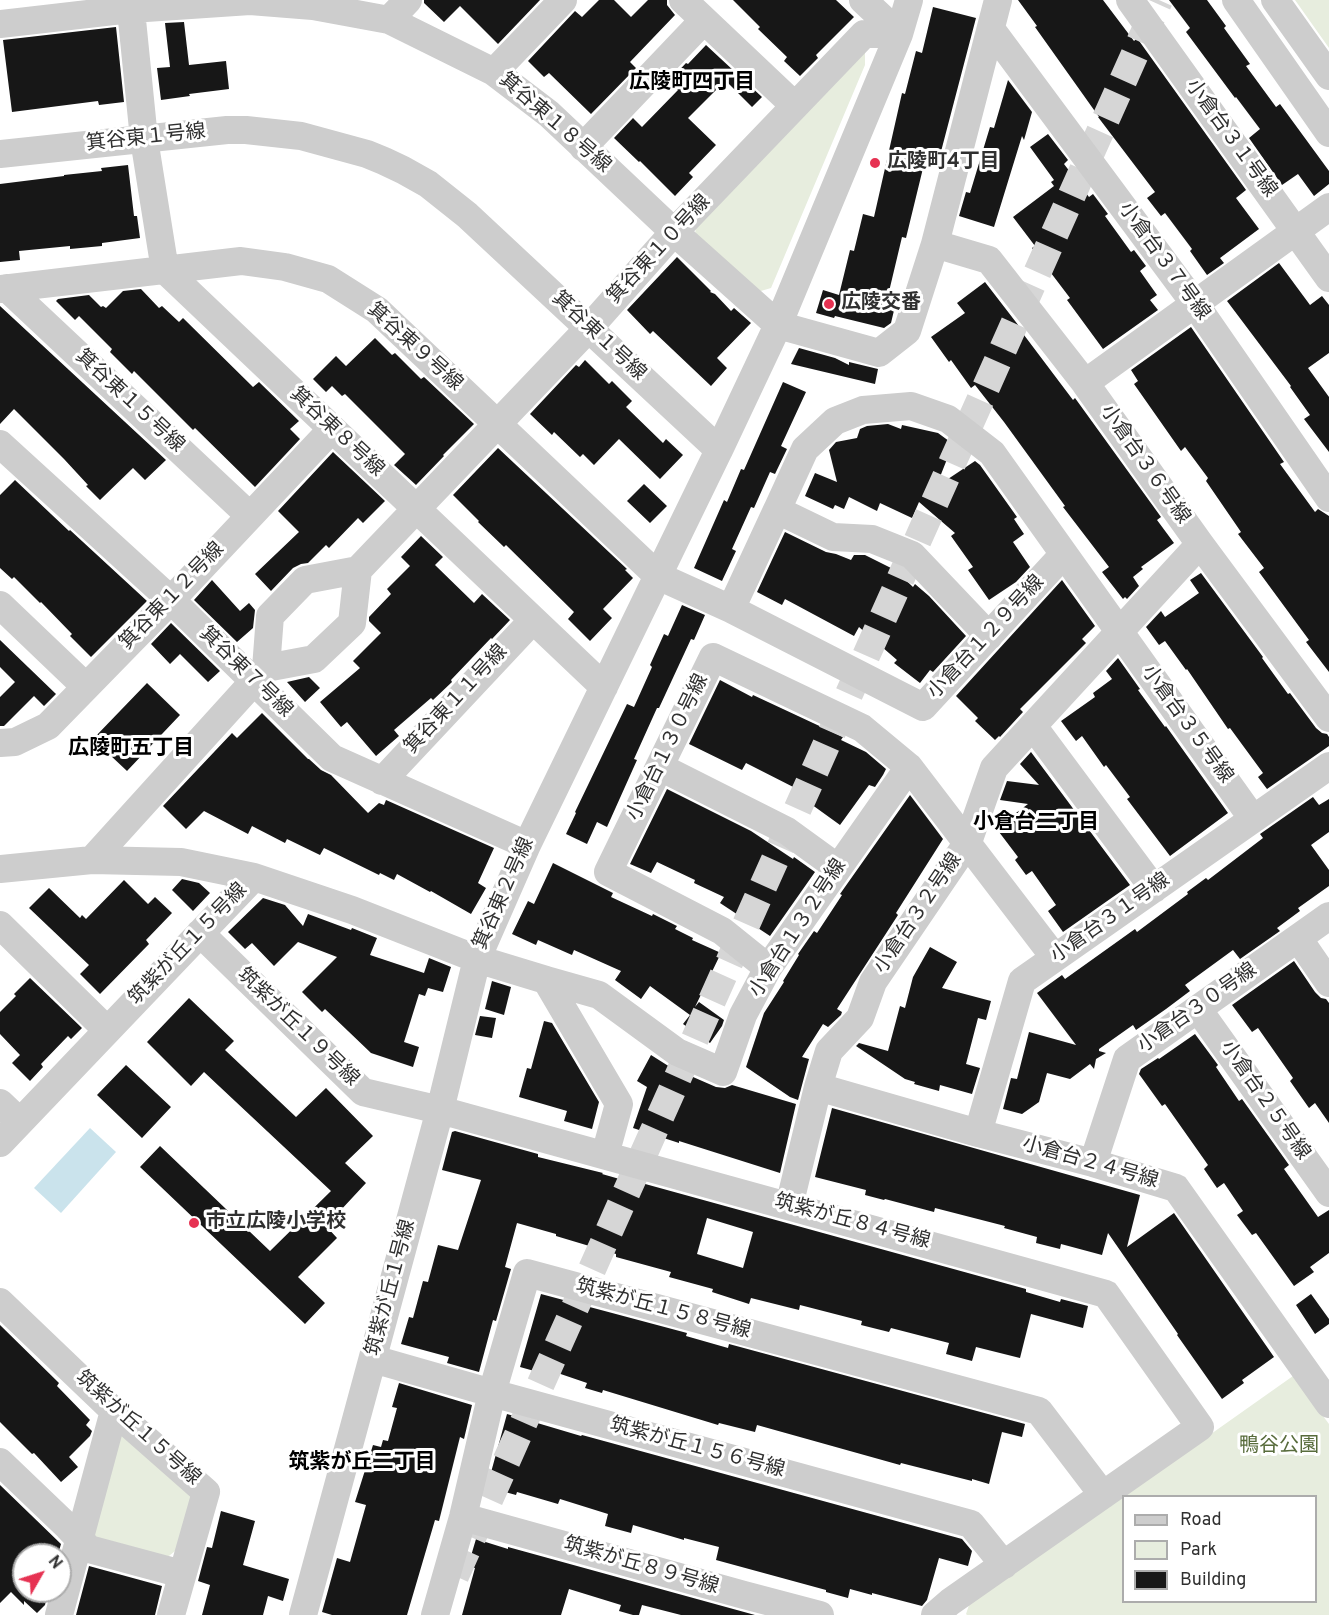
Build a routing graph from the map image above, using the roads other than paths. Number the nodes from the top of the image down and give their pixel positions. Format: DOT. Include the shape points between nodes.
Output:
graph roads {
  1 [pos="5,0"];
  2 [pos="563,0"];
  3 [pos="683,0"];
  4 [pos="863,0"];
  5 [pos="909,0"];
  6 [pos="998,0"];
  7 [pos="1130,0"];
  8 [pos="1236,0"];
  9 [pos="1275,0"];
  10 [pos="244,1"];
  11 [pos="130,5"];
  12 [pos="399,10"];
  13 [pos="704,20"];
  14 [pos="14,23"];
  15 [pos="991,29"];
  16 [pos="899,34"];
  17 [pos="494,72"];
  18 [pos="1329,76"];
  19 [pos="795,106"];
  20 [pos="1329,133"];
  21 [pos="144,140"];
  22 [pos="584,147"];
  23 [pos="0,154"];
  24 [pos="1329,207"];
  25 [pos="1296,231"];
  26 [pos="674,232"];
  27 [pos="935,244"];
  28 [pos="165,270"];
  29 [pos="1329,278"];
  30 [pos="4,289"];
  31 [pos="1195,304"];
  32 [pos="778,325"];
  33 [pos="589,328"];
  34 [pos="1085,383"];
  35 [pos="496,423"];
  36 [pos="332,429"];
  37 [pos="0,444"];
  38 [pos="719,450"];
  39 [pos="1329,498"];
  40 [pos="416,508"];
  41 [pos="777,510"];
  42 [pos="250,516"];
  43 [pos="1200,544"];
  44 [pos="1064,554"];
  45 [pos="358,570"];
  46 [pos="658,576"];
  47 [pos="171,600"];
  48 [pos="0,605"];
  49 [pos="731,609"];
  50 [pos="533,620"];
  51 [pos="1119,632"];
  52 [pos="988,636"];
  53 [pos="260,675"];
  54 [pos="86,687"];
  55 [pos="604,687"];
  56 [pos="1329,718"];
  57 [pos="1032,726"];
  58 [pos="0,743"];
  59 [pos="909,766"];
  60 [pos="1329,766"];
  61 [pos="660,767"];
  62 [pos="382,780"];
  63 [pos="1253,819"];
  64 [pos="968,842"];
  65 [pos="527,845"];
  66 [pos="92,860"];
  67 [pos="838,868"];
  68 [pos="0,869"];
  69 [pos="254,877"];
  70 [pos="1154,889"];
  71 [pos="1329,916"];
  72 [pos="0,925"];
  73 [pos="200,933"];
  74 [pos="1298,938"];
  75 [pos="1055,958"];
  76 [pos="477,959"];
  77 [pos="768,968"];
  78 [pos="546,980"];
  79 [pos="1329,983"];
  80 [pos="1198,1009"];
  81 [pos="107,1030"];
  82 [pos="818,1087"];
  83 [pos="440,1110"];
  84 [pos="10,1112"];
  85 [pos="978,1133"];
  86 [pos="0,1143"];
  87 [pos="605,1155"];
  88 [pos="1093,1163"];
  89 [pos="1329,1193"];
  90 [pos="789,1206"];
  91 [pos="0,1302"];
  92 [pos="373,1359"];
  93 [pos="492,1393"];
  94 [pos="1329,1404"];
  95 [pos="114,1411"];
  96 [pos="0,1462"];
  97 [pos="1103,1495"];
  98 [pos="463,1517"];
  99 [pos="79,1540"];
  100 [pos="1004,1565"];
  101 [pos="182,1574"];
  102 [pos="58,1615"];
  103 [pos="171,1615"];
  104 [pos="303,1615"];
  105 [pos="435,1615"];
  106 [pos="820,1615"];
  107 [pos="935,1615"];
  1 -- 14 [label="street"];
  2 -- 17 [label="street"];
  3 -- 13 [label="street"];
  4 -- 16 [label="street"];
  5 -- 16 [label="street"];
  6 -- 15 [label="street"];
  7 -- 25 [label="street, 小倉台３１号線"];
  8 -- 20 [label="street"];
  9 -- 18 [label="street"];
  10 -- 11 [label="street, 箕谷東１８号線"];
  10 -- 12 [label="street, 箕谷東１８号線"];
  11 -- 14 [label="street, 箕谷東１８号線"];
  11 -- 21 [label="street"];
  12 -- 17 [label="street, 箕谷東１８号線"];
  13 -- 19 [label="street"];
  13 -- 22 [label="street"];
  15 -- 27 [label="street"];
  15 -- 31 [label="street, 小倉台３７号線"];
  16 -- 19 [label="street, 箕谷東１０号線" via="864,34"];
  16 -- 32 [label="street"];
  17 -- 22 [label="street, 箕谷東１８号線"];
  19 -- 26 [label="street, 箕谷東１０号線"];
  21 -- 23 [label="street, 箕谷東１号線"];
  21 -- 28 [label="street"];
  21 -- 33 [label="street, 箕谷東１号線" via="227,130 272,132 334,144 384,161 428,184 450,201"];
  22 -- 26 [label="street, 箕谷東１８号線"];
  24 -- 25 [label="street"];
  25 -- 29 [label="street, 小倉台３１号線"];
  25 -- 31 [label="street"];
  26 -- 32 [label="street, 箕谷東１８号線"];
  26 -- 33 [label="street, 箕谷東１０号線"];
  27 -- 32 [label="street" via="907,331 879,353"];
  27 -- 34 [label="street, 小倉台３６号線" via="989,260"];
  28 -- 30 [label="street, 箕谷東９号線"];
  28 -- 35 [label="street, 箕谷東９号線" via="241,261 285,267 328,279 377,310"];
  28 -- 36 [label="street, 箕谷東８号線"];
  30 -- 42 [label="street, 箕谷東１５号線"];
  31 -- 34 [label="street"];
  31 -- 39 [label="street, 小倉台３７号線"];
  32 -- 38 [label="street"];
  33 -- 35 [label="street, 箕谷東１０号線"];
  33 -- 38 [label="street, 箕谷東１号線"];
  34 -- 43 [label="street, 小倉台３６号線"];
  35 -- 40 [label="street, 箕谷東１０号線"];
  35 -- 46 [label="street, 箕谷東９号線"];
  36 -- 40 [label="street, 箕谷東８号線"];
  36 -- 42 [label="street, 箕谷東１２号線"];
  37 -- 47 [label="street, 箕谷東７号線"];
  38 -- 46 [label="street, 箕谷東２号線"];
  40 -- 45 [label="street, 箕谷東１０号線"];
  40 -- 50 [label="street, 箕谷東８号線"];
  41 -- 44 [label="street" via="806,449 835,421 863,410 911,406 948,419 992,453"];
  41 -- 49 [label="street"];
  41 -- 52 [label="street" via="833,537 872,539 912,555"];
  42 -- 47 [label="street, 箕谷東１２号線"];
  43 -- 51 [label="street, 小倉台３２号線"];
  43 -- 56 [label="street, 小倉台３６号線"];
  44 -- 51 [label="street"];
  44 -- 52 [label="street, 小倉台１２９号線"];
  45 -- 53 [label="street" via="352,623 314,659"];
  45 -- 53 [label="street" via="305,580 270,616"];
  46 -- 49 [label="street, 小倉台１２９号線"];
  46 -- 55 [label="street, 箕谷東２号線"];
  47 -- 53 [label="street, 箕谷東７号線"];
  47 -- 54 [label="street, 箕谷東１２号線"];
  48 -- 54 [label="street"];
  49 -- 52 [label="street, 小倉台１２９号線" via="923,707"];
  50 -- 55 [label="street, 箕谷東８号線"];
  50 -- 62 [label="street, 箕谷東１１号線"];
  51 -- 57 [label="street, 小倉台３２号線"];
  51 -- 63 [label="street, 小倉台３５号線"];
  53 -- 62 [label="street, 箕谷東７号線" via="332,758"];
  53 -- 66 [label="street"];
  54 -- 58 [label="street, 箕谷東１２号線" via="48,726 15,742"];
  55 -- 65 [label="street, 箕谷東２号線"];
  57 -- 64 [label="street, 小倉台３２号線" via="994,768"];
  57 -- 70 [label="street"];
  59 -- 61 [label="street, 小倉台１３０号線" via="862,729 713,657"];
  59 -- 64 [label="street"];
  59 -- 67 [label="street, 小倉台１３２号線"];
  60 -- 63 [label="street, 小倉台３１号線"];
  61 -- 67 [label="street" via="787,831"];
  61 -- 77 [label="street, 小倉台１３０号線" via="608,872 722,931"];
  62 -- 65 [label="street, 箕谷東７号線"];
  63 -- 70 [label="street, 小倉台３１号線"];
  64 -- 75 [label="street"];
  64 -- 82 [label="street, 小倉台３２号線" via="873,982 860,1018 829,1051"];
  65 -- 76 [label="street, 箕谷東２号線"];
  66 -- 68 [label="street, 箕谷東２号線"];
  66 -- 69 [label="street, 箕谷東２号線" via="181,862"];
  67 -- 77 [label="street, 小倉台１３２号線"];
  69 -- 73 [label="street, 筑紫が丘１５号線"];
  69 -- 76 [label="street, 箕谷東２号線"];
  70 -- 75 [label="street, 小倉台３１号線"];
  71 -- 74 [label="street, 小倉台３０号線"];
  72 -- 81 [label="street"];
  73 -- 81 [label="street, 筑紫が丘１５号線"];
  73 -- 83 [label="street, 筑紫が丘１９号線" via="363,1092"];
  74 -- 79 [label="street"];
  74 -- 80 [label="street, 小倉台３０号線"];
  75 -- 85 [label="street, 小倉台３１号線" via="1022,981"];
  76 -- 78 [label="street"];
  76 -- 83 [label="street, 筑紫が丘１号線"];
  77 -- 78 [label="street, 小倉台１３２号線" via="743,1015 723,1071 677,1052 599,995"];
  78 -- 87 [label="street" via="619,1104"];
  80 -- 88 [label="street, 小倉台３０号線" via="1127,1059"];
  80 -- 89 [label="street, 小倉台２５号線"];
  81 -- 84 [label="street, 筑紫が丘１５号線"];
  82 -- 85 [label="street, 小倉台２４号線"];
  82 -- 90 [label="street, 小倉台３２号線"];
  83 -- 87 [label="street, 筑紫が丘８４号線"];
  83 -- 92 [label="street, 筑紫が丘１号線"];
  84 -- 86 [label="street, 筑紫が丘１５号線"];
  85 -- 88 [label="street, 小倉台２４号線"];
  87 -- 90 [label="street, 筑紫が丘８４号線"];
  88 -- 94 [label="street, 小倉台２４号線" via="1176,1188"];
  90 -- 97 [label="street, 筑紫が丘８４号線" via="1106,1294 1200,1427"];
  91 -- 95 [label="street, 筑紫が丘１５号線"];
  92 -- 93 [label="street, 筑紫が丘１５６号線"];
  92 -- 104 [label="street, 筑紫が丘１号線"];
  93 -- 97 [label="street, 筑紫が丘１５８号線" via="527,1273 1039,1411"];
  93 -- 98 [label="street, 筑紫が丘１５８号線"];
  93 -- 100 [label="street, 筑紫が丘１５６号線" via="971,1524"];
  95 -- 99 [label="street"];
  95 -- 101 [label="street, 筑紫が丘１５号線" via="206,1492"];
  96 -- 99 [label="street"];
  97 -- 100 [label="street"];
  98 -- 105 [label="street, 筑紫が丘１５８号線"];
  98 -- 106 [label="street, 筑紫が丘８９号線"];
  99 -- 101 [label="street" via="89,1549"];
  99 -- 102 [label="street"];
  100 -- 107 [label="street"];
  101 -- 103 [label="street, 筑紫が丘１５号線"];
}
